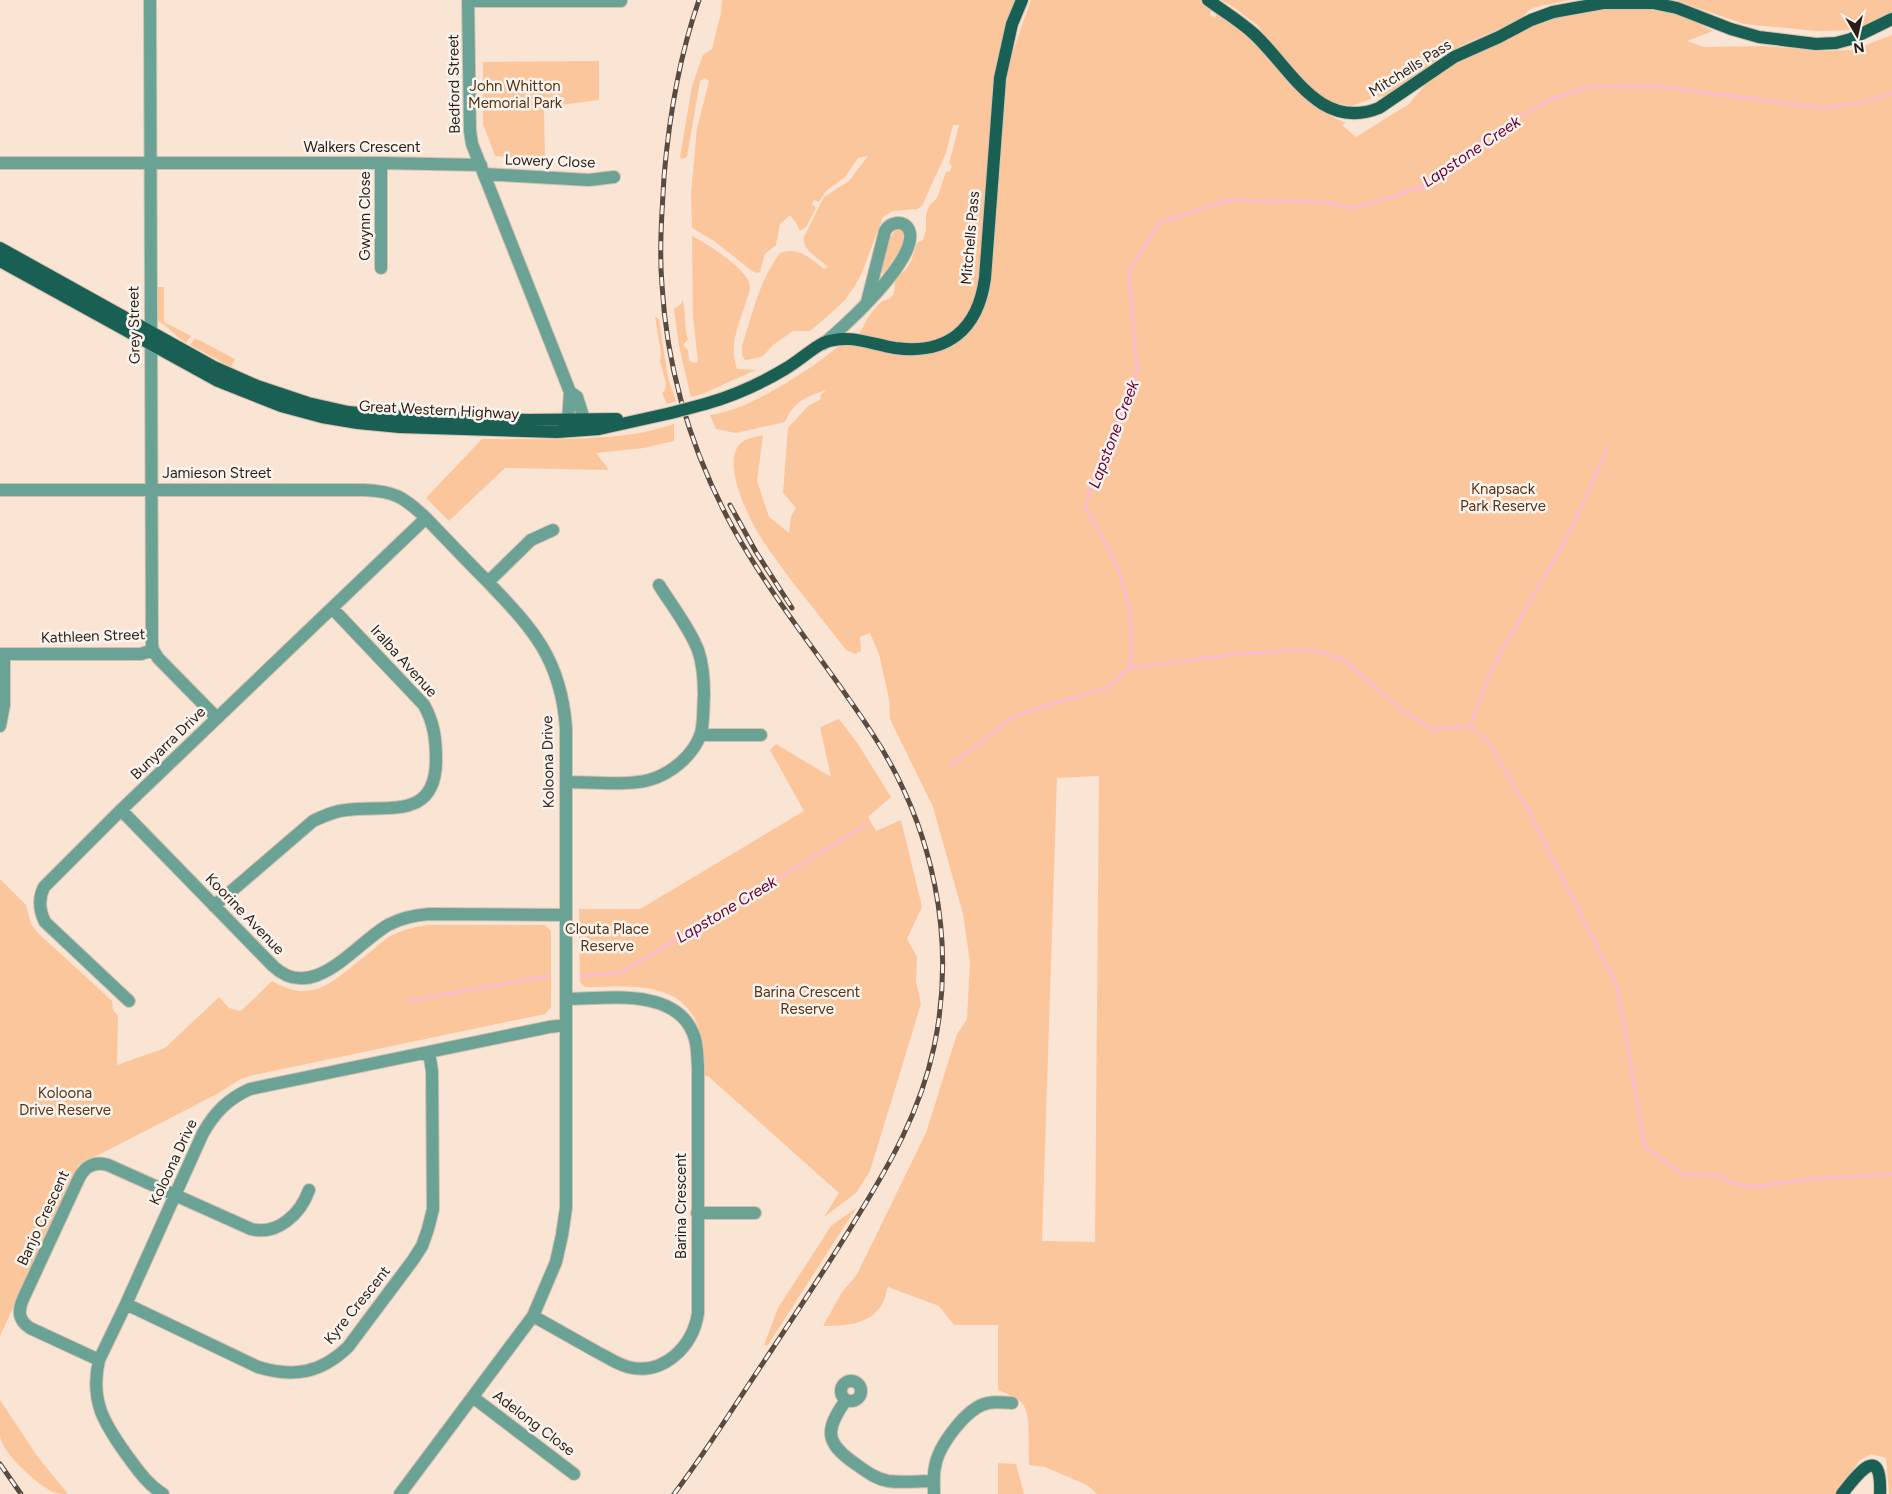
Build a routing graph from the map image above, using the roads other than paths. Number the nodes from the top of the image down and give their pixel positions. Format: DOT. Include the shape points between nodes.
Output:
graph roads {
  1 [pos="150,0"];
  2 [pos="468,0"];
  3 [pos="1022,0"];
  4 [pos="1208,0"];
  5 [pos="621,1"];
  6 [pos="1892,19"];
  7 [pos="0,163"];
  8 [pos="149,163"];
  9 [pos="381,163"];
  10 [pos="482,170"];
  11 [pos="614,177"];
  12 [pos="0,248"];
  13 [pos="0,261"];
  14 [pos="381,268"];
  15 [pos="867,302"];
  16 [pos="150,331"];
  17 [pos="150,344"];
  18 [pos="822,344"];
  19 [pos="570,392"];
  20 [pos="568,420"];
  21 [pos="586,425"];
  22 [pos="0,490"];
  23 [pos="151,490"];
  24 [pos="426,518"];
  25 [pos="553,530"];
  26 [pos="488,582"];
  27 [pos="658,585"];
  28 [pos="332,608"];
  29 [pos="153,650"];
  30 [pos="2,654"];
  31 [pos="217,718"];
  32 [pos="0,726"];
  33 [pos="700,735"];
  34 [pos="761,735"];
  35 [pos="566,782"];
  36 [pos="121,810"];
  37 [pos="214,906"];
  38 [pos="566,915"];
  39 [pos="566,999"];
  40 [pos="130,1002"];
  41 [pos="566,1025"];
  42 [pos="429,1052"];
  43 [pos="309,1190"];
  44 [pos="176,1194"];
  45 [pos="698,1213"];
  46 [pos="756,1213"];
  47 [pos="126,1304"];
  48 [pos="533,1316"];
  49 [pos="98,1360"];
  50 [pos="474,1398"];
  51 [pos="846,1400"];
  52 [pos="1012,1403"];
  53 [pos="574,1474"];
  54 [pos="934,1481"];
  55 [pos="163,1494"];
  56 [pos="400,1494"];
  57 [pos="934,1494"];
  58 [pos="1842,1494"];
  59 [pos="1880,1494"];
  1 -- 8 [label="street, Grey Street"];
  2 -- 5 [label="street"];
  2 -- 10 [label="street, Bedford Street" via="470,131"];
  3 -- 18 [label="main road, Mitchells Pass" via="1012,24 1000,78 985,278 974,316 955,337 924,348 895,348 845,339"];
  4 -- 6 [label="main road, Mitchells Pass" via="1254,34 1310,94 1326,106 1349,114 1367,113 1379,108 1454,57 1530,20 1553,12 1603,3 1654,3 1759,37 1816,44 1851,39"];
  7 -- 8 [label="street, Walkers Crescent"];
  8 -- 9 [label="street, Walkers Crescent"];
  8 -- 16 [label="street, Grey Street"];
  9 -- 10 [label="street, Walkers Crescent"];
  9 -- 14 [label="street, Gwynn Close"];
  10 -- 11 [label="street, Lowery Close" via="588,180"];
  10 -- 19 [label="street"];
  12 -- 16 [label="main road, Great Western Highway"];
  13 -- 17 [label="main road, Great Western Highway"];
  15 -- 15 [label="street, Great Western Highway" via="885,231 892,224 904,224 910,237 907,248 889,278"];
  15 -- 18 [label="street, Great Western Highway"];
  16 -- 17 [label="street, Grey Street"];
  16 -- 20 [label="main road, Great Western Highway" via="235,377 320,406 363,414"];
  17 -- 21 [label="main road, Great Western Highway" via="243,392 322,417 400,427 531,431"];
  17 -- 23 [label="street, Grey Street"];
  18 -- 21 [label="main road, Great Western Highway, bridge" via="768,379 733,395 623,425"];
  19 -- 20 [label="street"];
  19 -- 21 [label="street" via="578,397"];
  20 -- 21 [label="main road, Great Western Highway"];
  22 -- 23 [label="street, Jamieson Street"];
  23 -- 24 [label="street, Jamieson Street" via="381,490 399,496"];
  23 -- 29 [label="street, Grey Street"];
  24 -- 26 [label="street, Koloona Drive"];
  24 -- 28 [label="street, Bunyarra Drive"];
  25 -- 26 [label="street" via="531,540"];
  26 -- 35 [label="street, Koloona Drive" via="532,631 553,669 564,714"];
  27 -- 33 [label="street" via="692,638 700,658 704,688"];
  28 -- 31 [label="street, Bunyarra Drive"];
  28 -- 37 [label="street, Iralba Avenue" via="424,704 435,732 433,782 424,796 404,808 344,810 313,821"];
  29 -- 30 [label="street, Kathleen Street" via="141,654"];
  29 -- 31 [label="street, Kathleen Street"];
  30 -- 32 [label="street" via="4,705"];
  31 -- 36 [label="street, Bunyarra Drive"];
  33 -- 34 [label="street"];
  33 -- 35 [label="street" via="678,764 658,777 639,782"];
  35 -- 38 [label="street, Koloona Drive"];
  36 -- 37 [label="street, Koorine Avenue"];
  36 -- 40 [label="street, Bunyarra Drive" via="44,887 40,907 48,927"];
  37 -- 38 [label="street, Koorine Avenue" via="278,971 291,977 305,978 326,972 387,926 411,917 429,914"];
  38 -- 39 [label="street, Koloona Drive"];
  39 -- 41 [label="street, Koloona Drive"];
  39 -- 45 [label="street, Barina Crescent" via="658,1002 678,1013 692,1031 698,1067"];
  41 -- 42 [label="street, Koloona Drive"];
  41 -- 48 [label="street, Koloona Drive" via="565,1215 556,1262"];
  42 -- 44 [label="street, Koloona Drive" via="250,1088 240,1093 222,1106 208,1123"];
  42 -- 47 [label="street, Kyre Crescent" via="432,1071 433,1210 428,1230 413,1260 338,1356 304,1372 273,1372"];
  43 -- 44 [label="street" via="303,1204 282,1225 263,1231 251,1229"];
  44 -- 47 [label="street, Koloona Drive"];
  44 -- 49 [label="street, Banjo Crescent" via="103,1164 84,1168 79,1178 19,1311 22,1322 30,1328"];
  45 -- 46 [label="street"];
  45 -- 48 [label="street, Barina Crescent" via="696,1325 687,1343 668,1360 645,1368 628,1367"];
  47 -- 49 [label="street, Koloona Drive"];
  48 -- 50 [label="street, Koloona Drive"];
  49 -- 55 [label="street, Koloona Drive" via="96,1397 106,1426 143,1477"];
  50 -- 53 [label="street, Adelong Close"];
  50 -- 56 [label="street, Koloona Drive"];
  51 -- 54 [label="street" via="831,1426 832,1440 840,1453 868,1473 887,1481"];
  52 -- 54 [label="street" via="988,1403 968,1415 941,1448"];
  54 -- 57 [label="street"];
  58 -- 59 [label="main road" via="1862,1469 1870,1466 1880,1474"];
}
